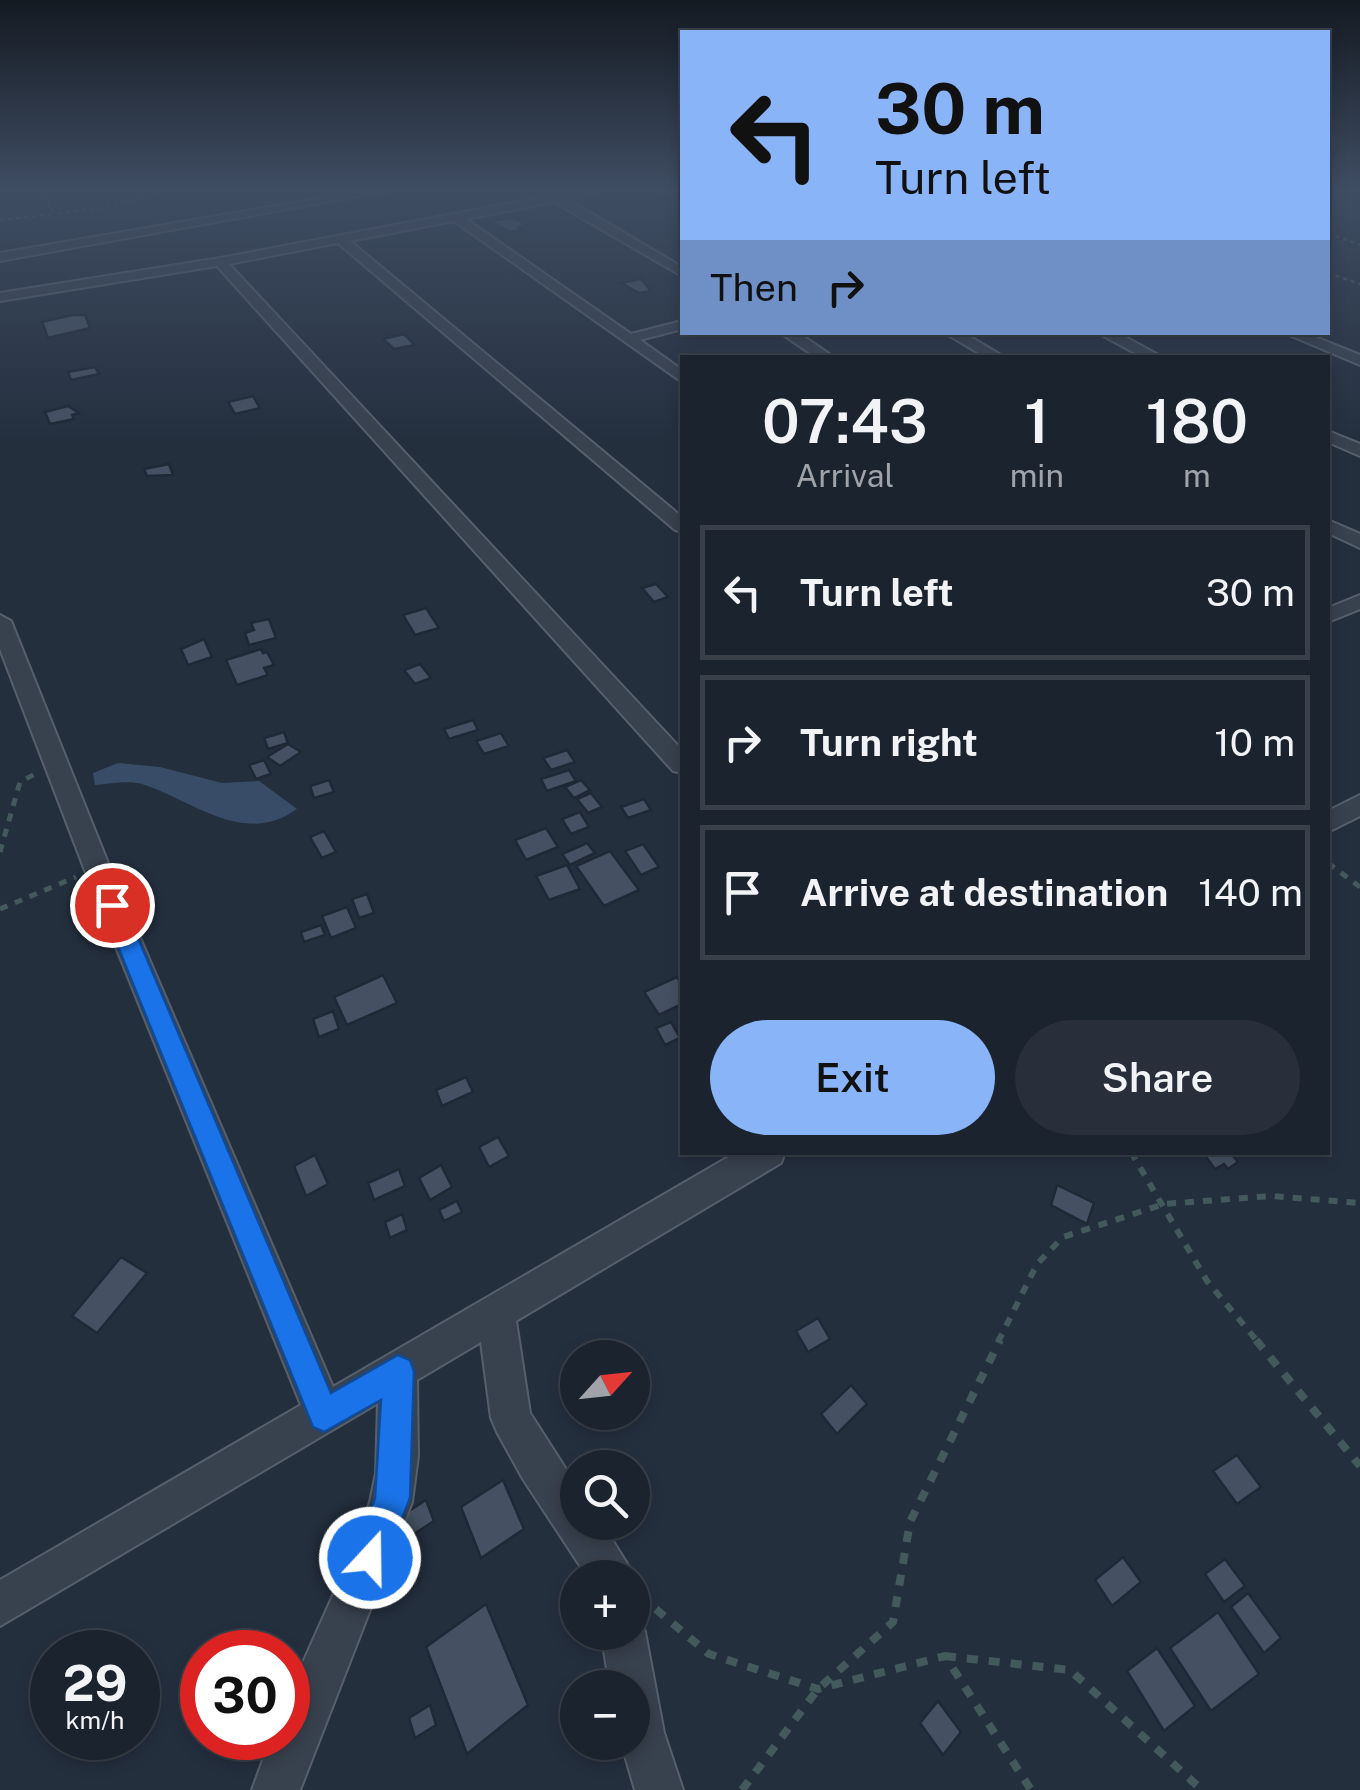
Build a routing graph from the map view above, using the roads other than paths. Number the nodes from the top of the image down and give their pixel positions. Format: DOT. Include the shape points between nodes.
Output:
graph roads {
  1 [pos="148,274"];
  2 [pos="231,274"];
  3 [pos="381,274"];
  4 [pos="536,274"];
  5 [pos="0,297"];
  6 [pos="680,326"];
  7 [pos="791,335"];
  8 [pos="956,335"];
  9 [pos="1110,335"];
  10 [pos="1297,335"];
  11 [pos="628,339"];
  12 [pos="823,355"];
  13 [pos="993,355"];
  14 [pos="1152,355"];
  15 [pos="1360,360"];
  16 [pos="680,376"];
  17 [pos="1330,437"];
  18 [pos="1360,451"];
  19 [pos="680,524"];
  20 [pos="1330,527"];
  21 [pos="1360,542"];
  22 [pos="1360,601"];
  23 [pos="1330,615"];
  24 [pos="0,621"];
  25 [pos="680,763"];
  26 [pos="1360,804"];
  27 [pos="1330,822"];
  28 [pos="764,1155"];
  29 [pos="496,1311"];
  30 [pos="398,1371"];
  31 [pos="324,1416"];
  32 [pos="602,1560"];
  33 [pos="0,1604"];
  34 [pos="627,1650"];
  35 [pos="276,1790"];
  36 [pos="659,1790"];
  1 -- 5 [label="street"];
  2 -- 25 [label="street"];
  3 -- 19 [label="street"];
  4 -- 11 [label="street"];
  6 -- 11 [label="street"];
  7 -- 12 [label="street"];
  8 -- 13 [label="street"];
  9 -- 14 [label="street"];
  10 -- 15 [label="street"];
  11 -- 16 [label="street"];
  17 -- 18 [label="street"];
  20 -- 21 [label="street"];
  22 -- 23 [label="street"];
  24 -- 31 [label="street"];
  26 -- 27 [label="street"];
  28 -- 29 [label="street"];
  29 -- 30 [label="street"];
  29 -- 32 [label="street" via="512,1418"];
  30 -- 31 [label="street"];
  30 -- 35 [label="street" via="392,1498"];
  31 -- 33 [label="street"];
  34 -- 36 [label="street" via="640,1733"];
}
